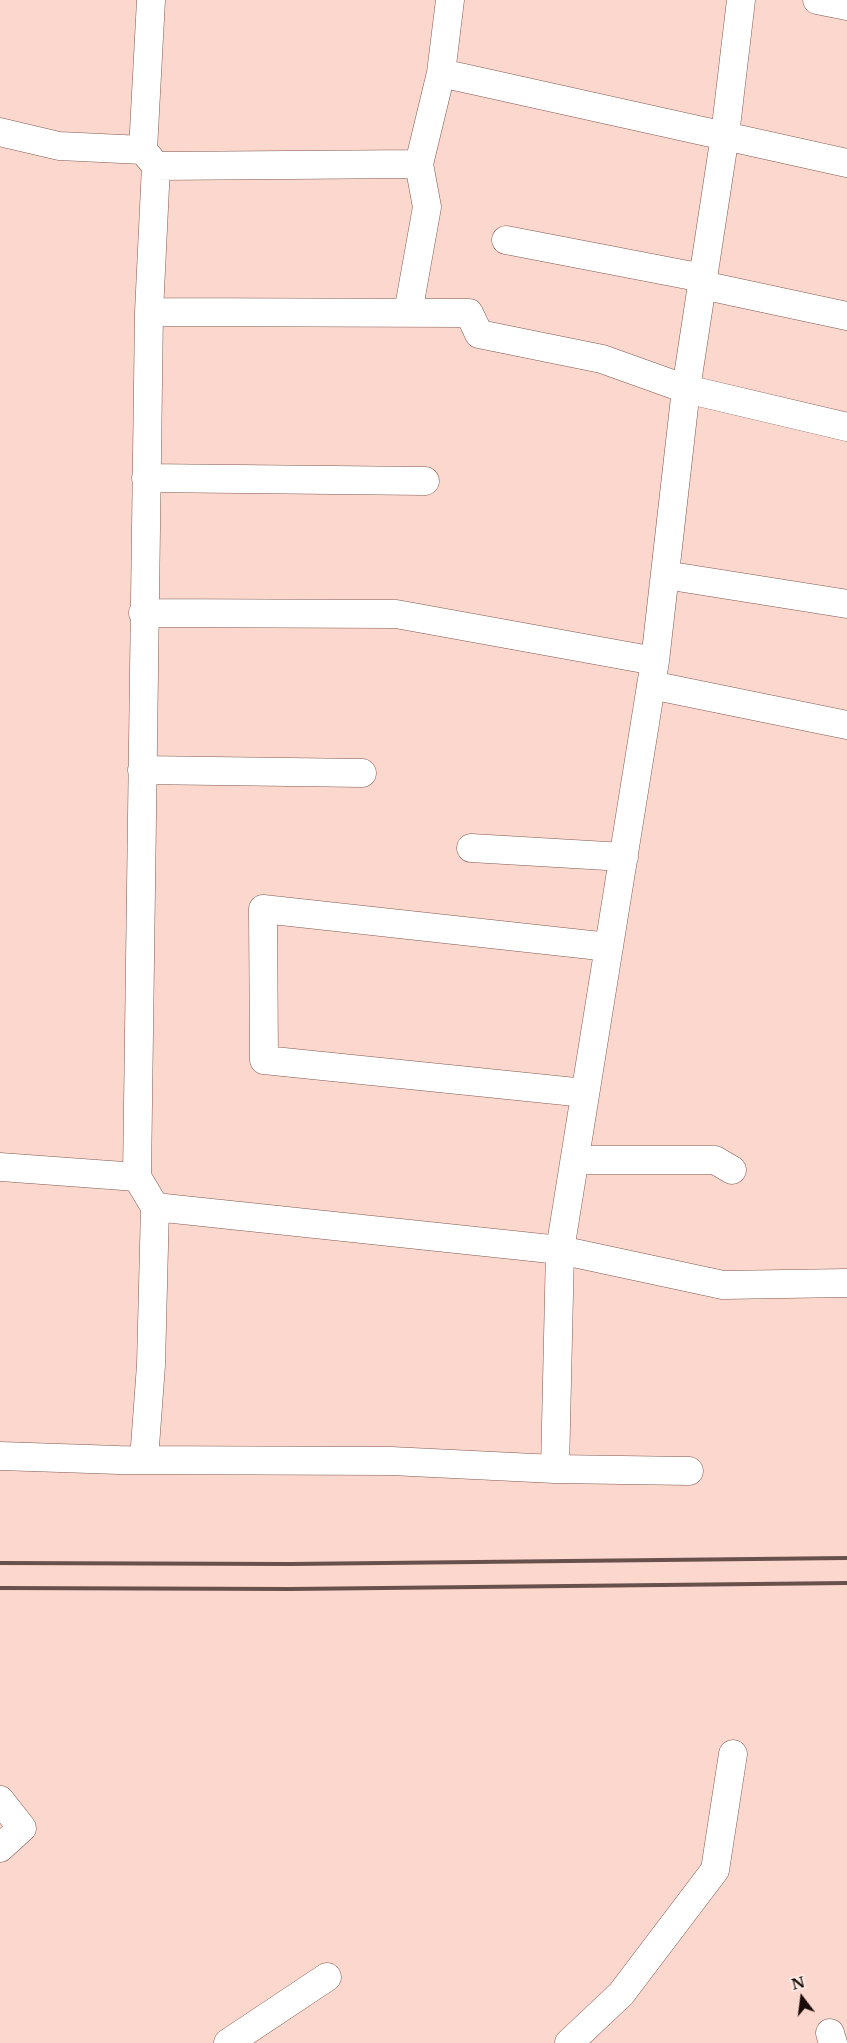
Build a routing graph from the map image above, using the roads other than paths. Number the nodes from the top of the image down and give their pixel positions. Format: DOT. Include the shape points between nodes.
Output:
graph roads {
  1 [pos="151,0"];
  2 [pos="450,0"];
  3 [pos="741,0"];
  4 [pos="817,0"];
  5 [pos="847,6"];
  6 [pos="441,74"];
  7 [pos="0,132"];
  8 [pos="726,135"];
  9 [pos="149,158"];
  10 [pos="847,163"];
  11 [pos="419,164"];
  12 [pos="506,240"];
  13 [pos="703,282"];
  14 [pos="149,312"];
  15 [pos="408,313"];
  16 [pos="847,316"];
  17 [pos="686,389"];
  18 [pos="847,427"];
  19 [pos="146,478"];
  20 [pos="425,481"];
  21 [pos="665,575"];
  22 [pos="847,604"];
  23 [pos="143,613"];
  24 [pos="653,673"];
  25 [pos="847,725"];
  26 [pos="142,770"];
  27 [pos="362,773"];
  28 [pos="472,848"];
  29 [pos="624,857"];
  30 [pos="609,947"];
  31 [pos="585,1093"];
  32 [pos="575,1160"];
  33 [pos="0,1167"];
  34 [pos="732,1170"];
  35 [pos="137,1177"];
  36 [pos="155,1207"];
  37 [pos="560,1250"];
  38 [pos="847,1283"];
  39 [pos="0,1456"];
  40 [pos="144,1460"];
  41 [pos="555,1469"];
  42 [pos="689,1471"];
  43 [pos="733,1754"];
  44 [pos="0,1800"];
  45 [pos="0,1848"];
  46 [pos="327,1977"];
  47 [pos="228,2043"];
  48 [pos="570,2043"];
  1 -- 9 [label="street"];
  2 -- 6 [label="street"];
  3 -- 8 [label="street"];
  4 -- 5 [label="street"];
  6 -- 8 [label="street"];
  6 -- 11 [label="street"];
  7 -- 9 [label="street" via="59,146"];
  8 -- 10 [label="street"];
  8 -- 13 [label="street"];
  9 -- 11 [label="street"];
  9 -- 14 [label="street"];
  11 -- 15 [label="street" via="427,207"];
  12 -- 13 [label="street"];
  13 -- 16 [label="street"];
  13 -- 17 [label="street"];
  14 -- 15 [label="street"];
  14 -- 19 [label="street"];
  15 -- 17 [label="street" via="469,313 479,334 602,359"];
  17 -- 18 [label="street"];
  17 -- 21 [label="street"];
  19 -- 20 [label="street"];
  19 -- 23 [label="street"];
  21 -- 22 [label="street"];
  21 -- 24 [label="street"];
  23 -- 24 [label="street" via="396,614"];
  23 -- 26 [label="street"];
  24 -- 25 [label="street"];
  24 -- 29 [label="street"];
  26 -- 27 [label="street"];
  26 -- 35 [label="street"];
  28 -- 29 [label="street"];
  29 -- 30 [label="street"];
  30 -- 31 [label="street"];
  30 -- 31 [label="street" via="263,909 264,1060"];
  31 -- 32 [label="street"];
  32 -- 34 [label="street" via="715,1160"];
  32 -- 37 [label="street"];
  33 -- 35 [label="street"];
  35 -- 36 [label="street"];
  36 -- 37 [label="street"];
  36 -- 40 [label="street" via="151,1366"];
  37 -- 38 [label="street" via="723,1285"];
  37 -- 41 [label="street"];
  39 -- 40 [label="street"];
  40 -- 41 [label="street" via="391,1460"];
  41 -- 42 [label="street"];
  43 -- 48 [label="street" via="715,1870 621,1994"];
  44 -- 45 [label="street" via="22,1828"];
  46 -- 47 [label="street"];
}
